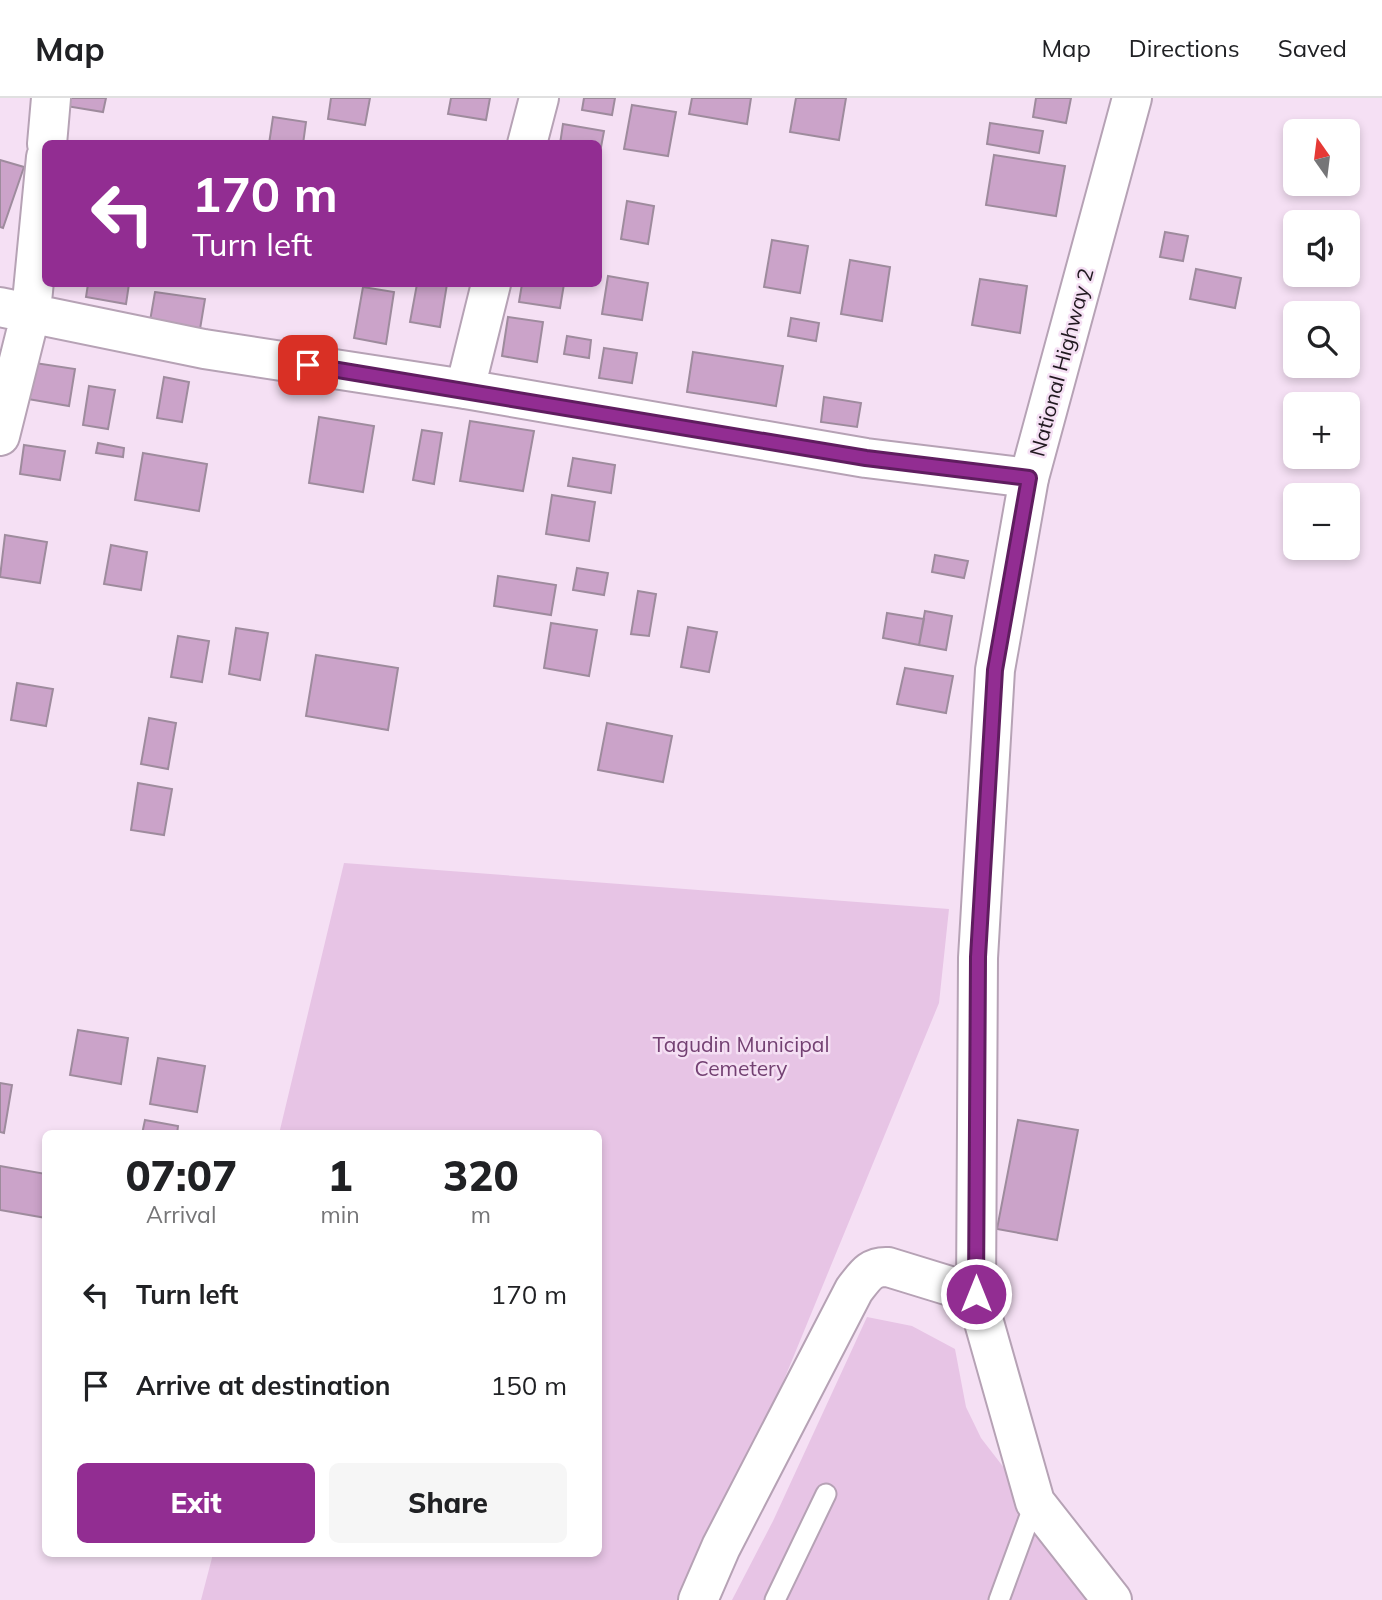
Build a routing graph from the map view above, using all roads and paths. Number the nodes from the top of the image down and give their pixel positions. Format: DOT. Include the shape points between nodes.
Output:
graph roads {
  1 [pos="51,98"];
  2 [pos="539,98"];
  3 [pos="1132,98"];
  4 [pos="47,140"];
  5 [pos="528,140"];
  6 [pos="42,177"];
  7 [pos="490,287"];
  8 [pos="15,309"];
  9 [pos="464,389"];
  10 [pos="0,436"];
  11 [pos="1029,478"];
  12 [pos="976,1294"];
  13 [pos="826,1494"];
  14 [pos="1035,1502"];
  15 [pos="698,1600"];
  16 [pos="775,1600"];
  17 [pos="999,1600"];
  18 [pos="1112,1600"];
  1 -- 4 [label="main road"];
  2 -- 5 [label="main road"];
  3 -- 11 [label="main road, National Highway 2"];
  6 -- 8 [label="main road"];
  7 -- 9 [label="main road"];
  8 -- 9 [label="main road" via="204,349"];
  8 -- 10 [label="main road"];
  9 -- 11 [label="main road" via="866,458"];
  11 -- 12 [label="main road, National Highway 2" via="995,670 978,957"];
  12 -- 14 [label="main road, National Highway 2"];
  12 -- 15 [label="main road" via="888,1267 869,1271 854,1290"];
  13 -- 16 [label="lane"];
  14 -- 17 [label="lane"];
  14 -- 18 [label="main road, National Highway 2"];
}
